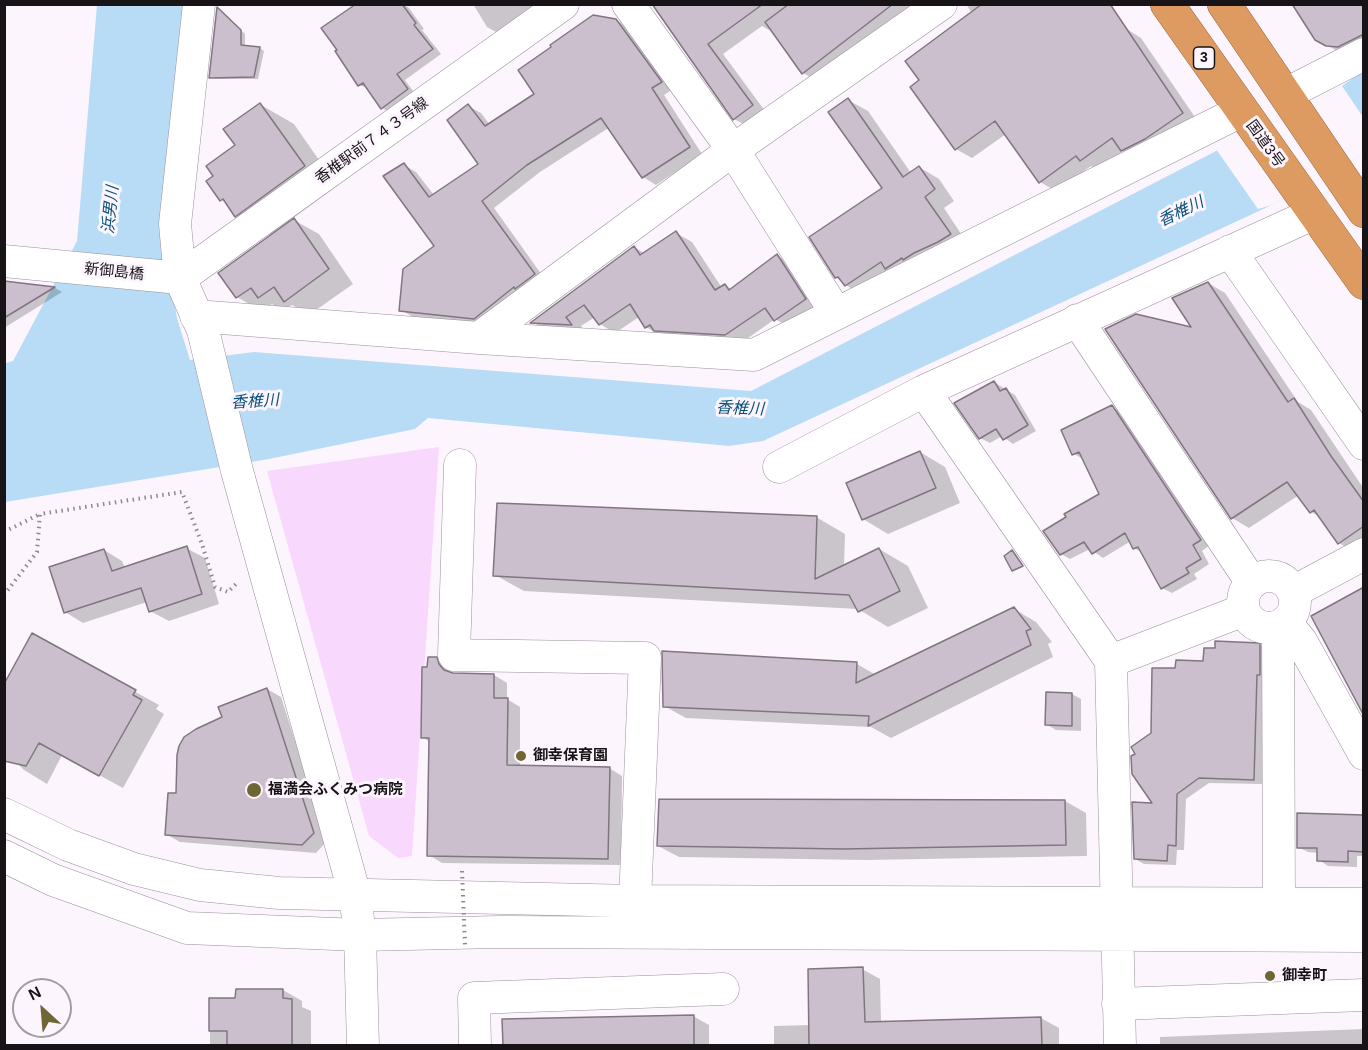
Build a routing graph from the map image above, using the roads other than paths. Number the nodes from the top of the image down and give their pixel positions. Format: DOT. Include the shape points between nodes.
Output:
graph roads {
  1 [pos="199,4"];
  2 [pos="563,4"];
  3 [pos="628,4"];
  4 [pos="941,4"];
  5 [pos="1167,4"];
  6 [pos="1224,4"];
  7 [pos="1364,54"];
  8 [pos="1286,94"];
  9 [pos="1240,111"];
  10 [pos="733,150"];
  11 [pos="1360,198"];
  12 [pos="1315,213"];
  13 [pos="1230,251"];
  14 [pos="4,261"];
  15 [pos="180,278"];
  16 [pos="1364,283"];
  17 [pos="836,313"];
  18 [pos="1077,320"];
  19 [pos="200,323"];
  20 [pos="479,338"];
  21 [pos="924,391"];
  22 [pos="1364,444"];
  23 [pos="460,465"];
  24 [pos="779,467"];
  25 [pos="1364,554"];
  26 [pos="1293,592"];
  27 [pos="1248,597"];
  28 [pos="1282,625"];
  29 [pos="1111,661"];
  30 [pos="1364,754"];
  31 [pos="4,814"];
  32 [pos="4,856"];
  33 [pos="355,895"];
  34 [pos="635,901"];
  35 [pos="1116,903"];
  36 [pos="1279,904"];
  37 [pos="1364,904"];
  38 [pos="1117,934"];
  39 [pos="360,935"];
  40 [pos="1364,936"];
  41 [pos="723,989"];
  42 [pos="1118,992"];
  43 [pos="1364,995"];
  44 [pos="363,1046"];
  45 [pos="475,1046"];
  46 [pos="1120,1046"];
  1 -- 15 [label="street" via="175,224"];
  2 -- 15 [label="street, 香椎駅前７４３号線"];
  3 -- 10 [label="street"];
  4 -- 10 [label="street"];
  5 -- 9 [label="highway, 国道3号 / 3"];
  6 -- 8 [label="highway"];
  7 -- 8 [label="street"];
  8 -- 11 [label="highway"];
  9 -- 12 [label="highway, 国道3号 / 3"];
  9 -- 17 [label="street"];
  10 -- 17 [label="street"];
  10 -- 20 [label="street"];
  12 -- 13 [label="street"];
  12 -- 16 [label="highway, 国道3号 / 3"];
  13 -- 18 [label="street"];
  13 -- 22 [label="street"];
  14 -- 15 [label="street, 新御島橋"];
  15 -- 19 [label="street"];
  17 -- 20 [label="street" via="754,356"];
  18 -- 21 [label="street"];
  18 -- 27 [label="street"];
  19 -- 20 [label="street"];
  19 -- 33 [label="street"];
  21 -- 24 [label="street"];
  21 -- 29 [label="street"];
  23 -- 34 [label="street" via="454,656 645,658"];
  25 -- 26 [label="street"];
  26 -- 27 [label="street" via="1282,580 1267,577"];
  26 -- 28 [label="street" via="1294,608"];
  27 -- 28 [label="street" via="1248,618 1254,624"];
  27 -- 29 [label="street"];
  28 -- 30 [label="street" via="1301,641"];
  28 -- 36 [label="street"];
  29 -- 35 [label="street"];
  31 -- 33 [label="street" via="68,845 134,869 200,885"];
  32 -- 39 [label="street" via="53,880 187,928"];
  33 -- 34 [label="street"];
  33 -- 39 [label="street"];
  34 -- 35 [label="street"];
  35 -- 36 [label="street"];
  35 -- 38 [label="street"];
  36 -- 37 [label="street"];
  38 -- 39 [label="street"];
  38 -- 40 [label="street"];
  38 -- 42 [label="street"];
  39 -- 44 [label="street"];
  41 -- 45 [label="street" via="474,998"];
  42 -- 43 [label="street"];
  42 -- 46 [label="street"];
}
